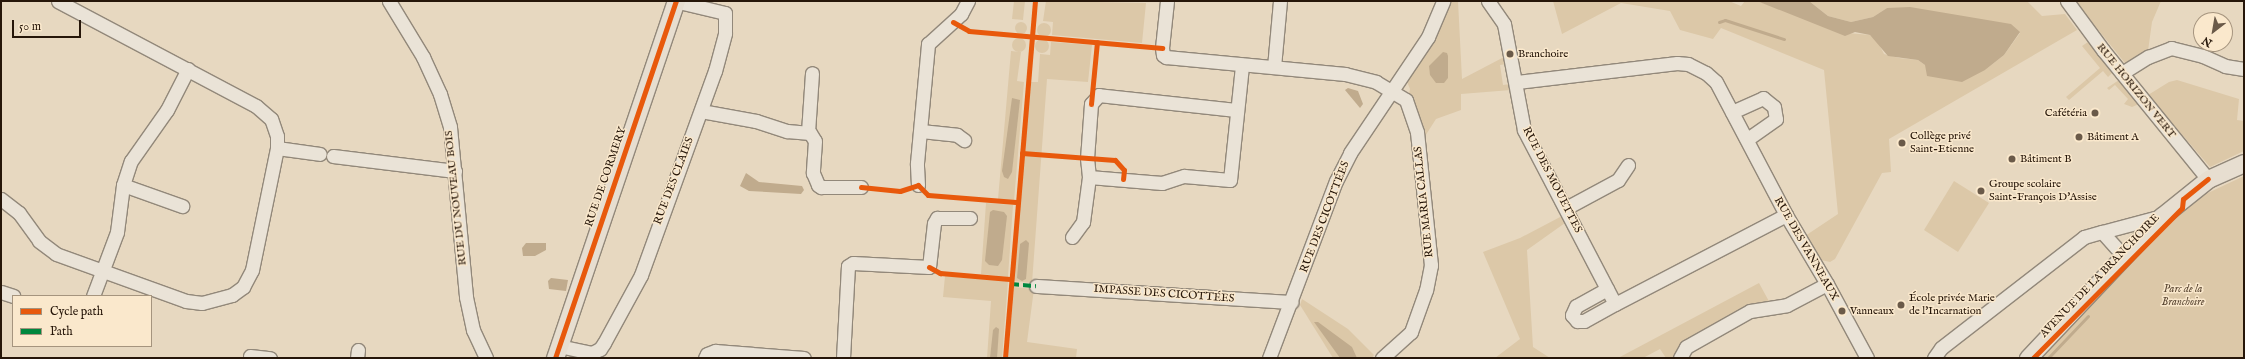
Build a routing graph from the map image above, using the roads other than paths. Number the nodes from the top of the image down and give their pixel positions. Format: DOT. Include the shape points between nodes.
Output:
graph roads {
  1 [pos="58,1"];
  2 [pos="389,1"];
  3 [pos="676,1"];
  4 [pos="968,1"];
  5 [pos="1167,1"];
  6 [pos="1280,1"];
  7 [pos="1443,1"];
  8 [pos="1488,1"];
  9 [pos="2067,1"];
  10 [pos="1242,65"];
  11 [pos="1274,67"];
  12 [pos="2244,69"];
  13 [pos="188,70"];
  14 [pos="812,73"];
  15 [pos="2122,73"];
  16 [pos="1516,82"];
  17 [pos="1390,90"];
  18 [pos="1236,110"];
  19 [pos="701,111"];
  20 [pos="1732,112"];
  21 [pos="921,131"];
  22 [pos="808,132"];
  23 [pos="1746,139"];
  24 [pos="964,140"];
  25 [pos="277,148"];
  26 [pos="2244,163"];
  27 [pos="1628,165"];
  28 [pos="455,171"];
  29 [pos="1089,177"];
  30 [pos="2208,179"];
  31 [pos="122,185"];
  32 [pos="918,185"];
  33 [pos="861,187"];
  34 [pos="1,199"];
  35 [pos="182,206"];
  36 [pos="1566,208"];
  37 [pos="1786,215"];
  38 [pos="2162,216"];
  39 [pos="970,218"];
  40 [pos="2102,232"];
  41 [pos="1072,237"];
  42 [pos="2123,255"];
  43 [pos="103,272"];
  44 [pos="1828,284"];
  45 [pos="1036,286"];
  46 [pos="1607,289"];
  47 [pos="1,292"];
  48 [pos="93,295"];
  49 [pos="12,296"];
  50 [pos="1292,302"];
  51 [pos="1615,304"];
  52 [pos="557,352"];
  53 [pos="250,356"];
  54 [pos="270,358"];
  55 [pos="486,358"];
  56 [pos="705,358"];
  57 [pos="804,358"];
  58 [pos="843,358"];
  59 [pos="1269,358"];
  60 [pos="1382,358"];
  61 [pos="1680,358"];
  62 [pos="1867,358"];
  63 [pos="1934,358"];
  64 [pos="2028,358"];
  1 -- 13 [label="street"];
  2 -- 28 [label="street, RUE DU NOUVEAU BOIS" via="423,57 440,94 450,127"];
  3 -- 19 [label="street, RUE DES CLAIES" via="722,12 726,19 722,49"];
  3 -- 52 [label="main road, RUE DE CORMERY"];
  4 -- 21 [label="street" via="960,14 928,44"];
  5 -- 10 [label="street, RUE MARIA CALLAS" via="1163,55 1170,58"];
  6 -- 11 [label="street"];
  7 -- 17 [label="street, RUE DES CICOTTÉES" via="1428,37"];
  8 -- 16 [label="street, RUE DES MOUETTES" via="1504,24"];
  9 -- 15 [label="street, RUE HORIZON VERT"];
  10 -- 11 [label="street, RUE MARIA CALLAS"];
  10 -- 18 [label="street"];
  11 -- 17 [label="street, RUE MARIA CALLAS" via="1345,74 1376,82"];
  12 -- 15 [label="street" via="2225,66 2203,56 2171,48 2153,54"];
  13 -- 25 [label="street" via="263,110 274,125"];
  13 -- 31 [label="street" via="167,110 131,160"];
  14 -- 22 [label="street"];
  15 -- 30 [label="street, RUE HORIZON VERT"];
  16 -- 20 [label="street, RUE DES VANNEAUX" via="1688,64 1706,73 1716,82"];
  16 -- 36 [label="street, RUE DES MOUETTES" via="1524,130"];
  17 -- 50 [label="street, RUE DES CICOTTÉES" via="1361,133 1336,181"];
  17 -- 60 [label="street, RUE MARIA CALLAS" via="1406,100 1417,132 1431,265 1426,290 1411,332"];
  18 -- 29 [label="street" via="1230,180 1184,176 1162,183"];
  18 -- 29 [label="street" via="1099,95 1091,104 1087,158"];
  19 -- 22 [label="street" via="756,121 787,131"];
  19 -- 52 [label="street, RUE DES CLAIES" via="641,274 604,343 600,349 592,353"];
  20 -- 23 [label="street, RUE DES VANNEAUX"];
  20 -- 23 [label="street" via="1763,98 1774,107 1776,119"];
  21 -- 24 [label="street" via="957,135"];
  21 -- 32 [label="street" via="917,164"];
  22 -- 33 [label="street" via="815,140 813,173 818,185"];
  23 -- 37 [label="street, RUE DES VANNEAUX"];
  25 -- 28 [label="street"];
  25 -- 43 [label="street" via="252,270 239,291 213,301 195,303"];
  26 -- 30 [label="main road, AVENUE DE LA BRANCHOIRE"];
  27 -- 36 [label="street" via="1618,180"];
  28 -- 55 [label="street, RUE DU NOUVEAU BOIS" via="466,297 473,330"];
  29 -- 41 [label="street" via="1084,222"];
  30 -- 38 [label="main road, AVENUE DE LA BRANCHOIRE"];
  31 -- 35 [label="street"];
  31 -- 43 [label="street" via="119,226"];
  34 -- 43 [label="street" via="19,213 35,236 49,249"];
  36 -- 46 [label="street, RUE DES MOUETTES"];
  37 -- 44 [label="street, RUE DES VANNEAUX"];
  37 -- 51 [label="street"];
  38 -- 40 [label="street"];
  38 -- 42 [label="main road, AVENUE DE LA BRANCHOIRE"];
  39 -- 58 [label="street" via="937,218 934,223 929,267 853,263 848,266"];
  40 -- 42 [label="street"];
  40 -- 63 [label="street" via="2084,237 1941,348"];
  42 -- 64 [label="main road, AVENUE DE LA BRANCHOIRE"];
  43 -- 48 [label="street"];
  44 -- 61 [label="street" via="1787,305 1750,311 1686,347"];
  44 -- 62 [label="street, RUE DES VANNEAUX"];
  45 -- 50 [label="street, IMPASSE DES CICOTTÉES"];
  46 -- 51 [label="street, RUE DES MOUETTES"];
  46 -- 51 [label="street" via="1574,307 1572,315 1577,321 1584,320"];
  47 -- 49 [label="street"];
  50 -- 59 [label="street, RUE DES CICOTTÉES"];
  53 -- 54 [label="street"];
  56 -- 57 [label="street" via="707,354 715,351"];
}
